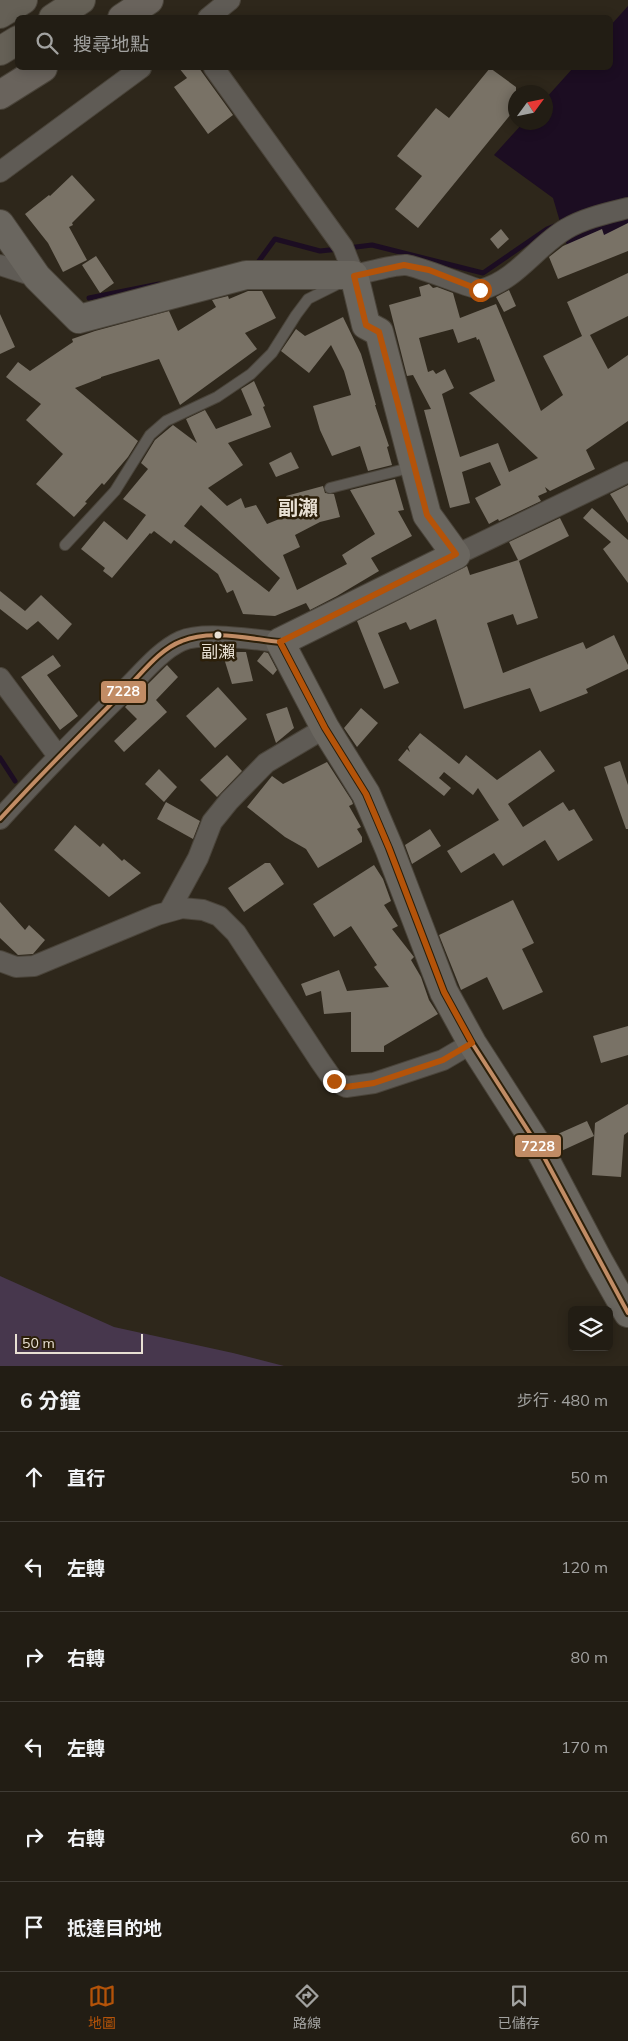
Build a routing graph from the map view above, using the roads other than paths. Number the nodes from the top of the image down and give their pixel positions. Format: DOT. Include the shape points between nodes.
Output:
graph roads {
  1 [pos="23,0"];
  2 [pos="81,0"];
  3 [pos="149,0"];
  4 [pos="230,0"];
  5 [pos="0,14"];
  6 [pos="58,15"];
  7 [pos="126,15"];
  8 [pos="212,15"];
  9 [pos="15,42"];
  10 [pos="0,51"];
  11 [pos="40,70"];
  12 [pos="138,70"];
  13 [pos="215,70"];
  14 [pos="0,95"];
  15 [pos="0,172"];
  16 [pos="628,208"];
  17 [pos="0,224"];
  18 [pos="0,265"];
  19 [pos="354,276"];
  20 [pos="38,277"];
  21 [pos="414,466"];
  22 [pos="628,472"];
  23 [pos="330,488"];
  24 [pos="65,545"];
  25 [pos="456,554"];
  26 [pos="280,642"];
  27 [pos="0,678"];
  28 [pos="325,728"];
  29 [pos="58,756"];
  30 [pos="0,819"];
  31 [pos="169,911"];
  32 [pos="0,961"];
  33 [pos="472,1043"];
  34 [pos="628,1313"];
  1 -- 5 [label="highway"];
  2 -- 6 [label="highway"];
  3 -- 7 [label="main road"];
  4 -- 8 [label="street"];
  9 -- 10 [label="highway"];
  11 -- 14 [label="main road"];
  12 -- 15 [label="street"];
  13 -- 19 [label="street" via="343,248"];
  16 -- 19 [label="street" via="602,214 566,229 510,275 480,290 429,270 404,265"];
  17 -- 20 [label="street"];
  18 -- 20 [label="street"];
  19 -- 20 [label="street" via="246,275 79,319"];
  19 -- 21 [label="street" via="366,325 379,332"];
  19 -- 24 [label="lane" via="308,299 272,353 251,374 217,397 166,421 150,435 115,491"];
  21 -- 23 [label="lane"];
  21 -- 25 [label="street" via="427,515"];
  22 -- 25 [label="street"];
  25 -- 26 [label="street"];
  26 -- 28 [label="street"];
  26 -- 29 [label="street" via="205,636 182,640 165,651"];
  27 -- 29 [label="street"];
  28 -- 31 [label="street" via="266,763 228,801 212,822 198,858"];
  28 -- 33 [label="street" via="366,794 444,992"];
  29 -- 30 [label="street"];
  31 -- 32 [label="street" via="34,966 16,967"];
  31 -- 33 [label="street" via="182,908 204,910 219,916 236,933 334,1081 346,1087 374,1083 443,1060"];
  33 -- 34 [label="street" via="538,1146"];
}
